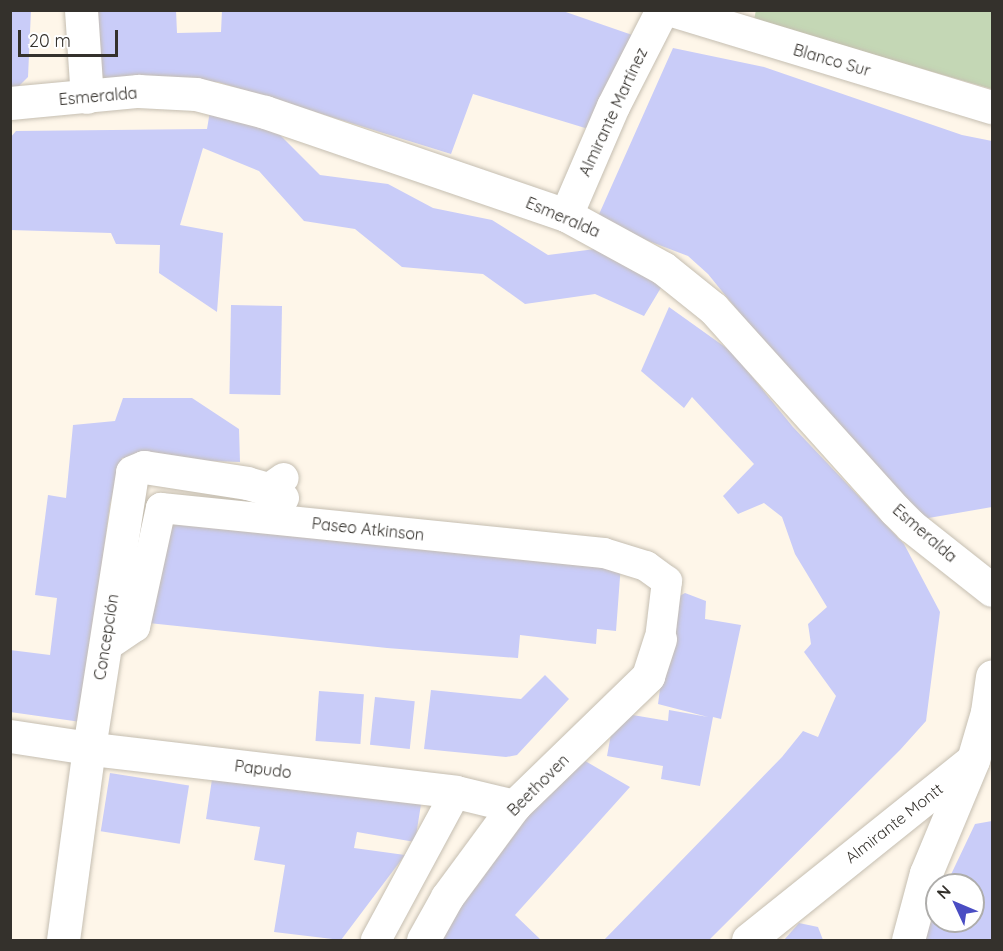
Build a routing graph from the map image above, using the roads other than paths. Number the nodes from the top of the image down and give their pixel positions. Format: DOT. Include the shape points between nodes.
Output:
graph roads {
  1 [pos="81,10"];
  2 [pos="662,10"];
  3 [pos="672,10"];
  4 [pos="87,97"];
  5 [pos="10,103"];
  6 [pos="993,107"];
  7 [pos="566,215"];
  8 [pos="279,488"];
  9 [pos="993,590"];
  10 [pos="660,639"];
  11 [pos="105,647"];
  12 [pos="993,676"];
  13 [pos="10,736"];
  14 [pos="89,748"];
  15 [pos="973,760"];
  16 [pos="456,792"];
  17 [pos="514,806"];
  18 [pos="63,940"];
  19 [pos="376,940"];
  20 [pos="423,940"];
  21 [pos="748,940"];
  22 [pos="908,940"];
  1 -- 4 [label="street"];
  2 -- 7 [label="street, Almirante Martínez" via="613,106"];
  3 -- 6 [label="street, Blanco Sur"];
  4 -- 5 [label="street, Esmeralda"];
  4 -- 7 [label="street, Esmeralda" via="138,91 196,94 231,101"];
  7 -- 9 [label="street, Esmeralda" via="663,268 714,308 903,518"];
  8 -- 11 [label="street, Concepción" via="144,467 132,472"];
  10 -- 11 [label="street, Paseo Atkinson" via="667,581 646,566 604,553 161,508 135,627"];
  10 -- 17 [label="street, Beethoven" via="648,676"];
  11 -- 14 [label="street, Concepción"];
  12 -- 15 [label="street"];
  13 -- 14 [label="street, Papudo"];
  14 -- 16 [label="street, Papudo"];
  14 -- 18 [label="street, Concepción"];
  15 -- 21 [label="street, Almirante Montt"];
  15 -- 22 [label="street" via="926,873"];
  16 -- 17 [label="street, Papudo"];
  16 -- 19 [label="street"];
  17 -- 20 [label="street, Beethoven" via="447,897"];
}
